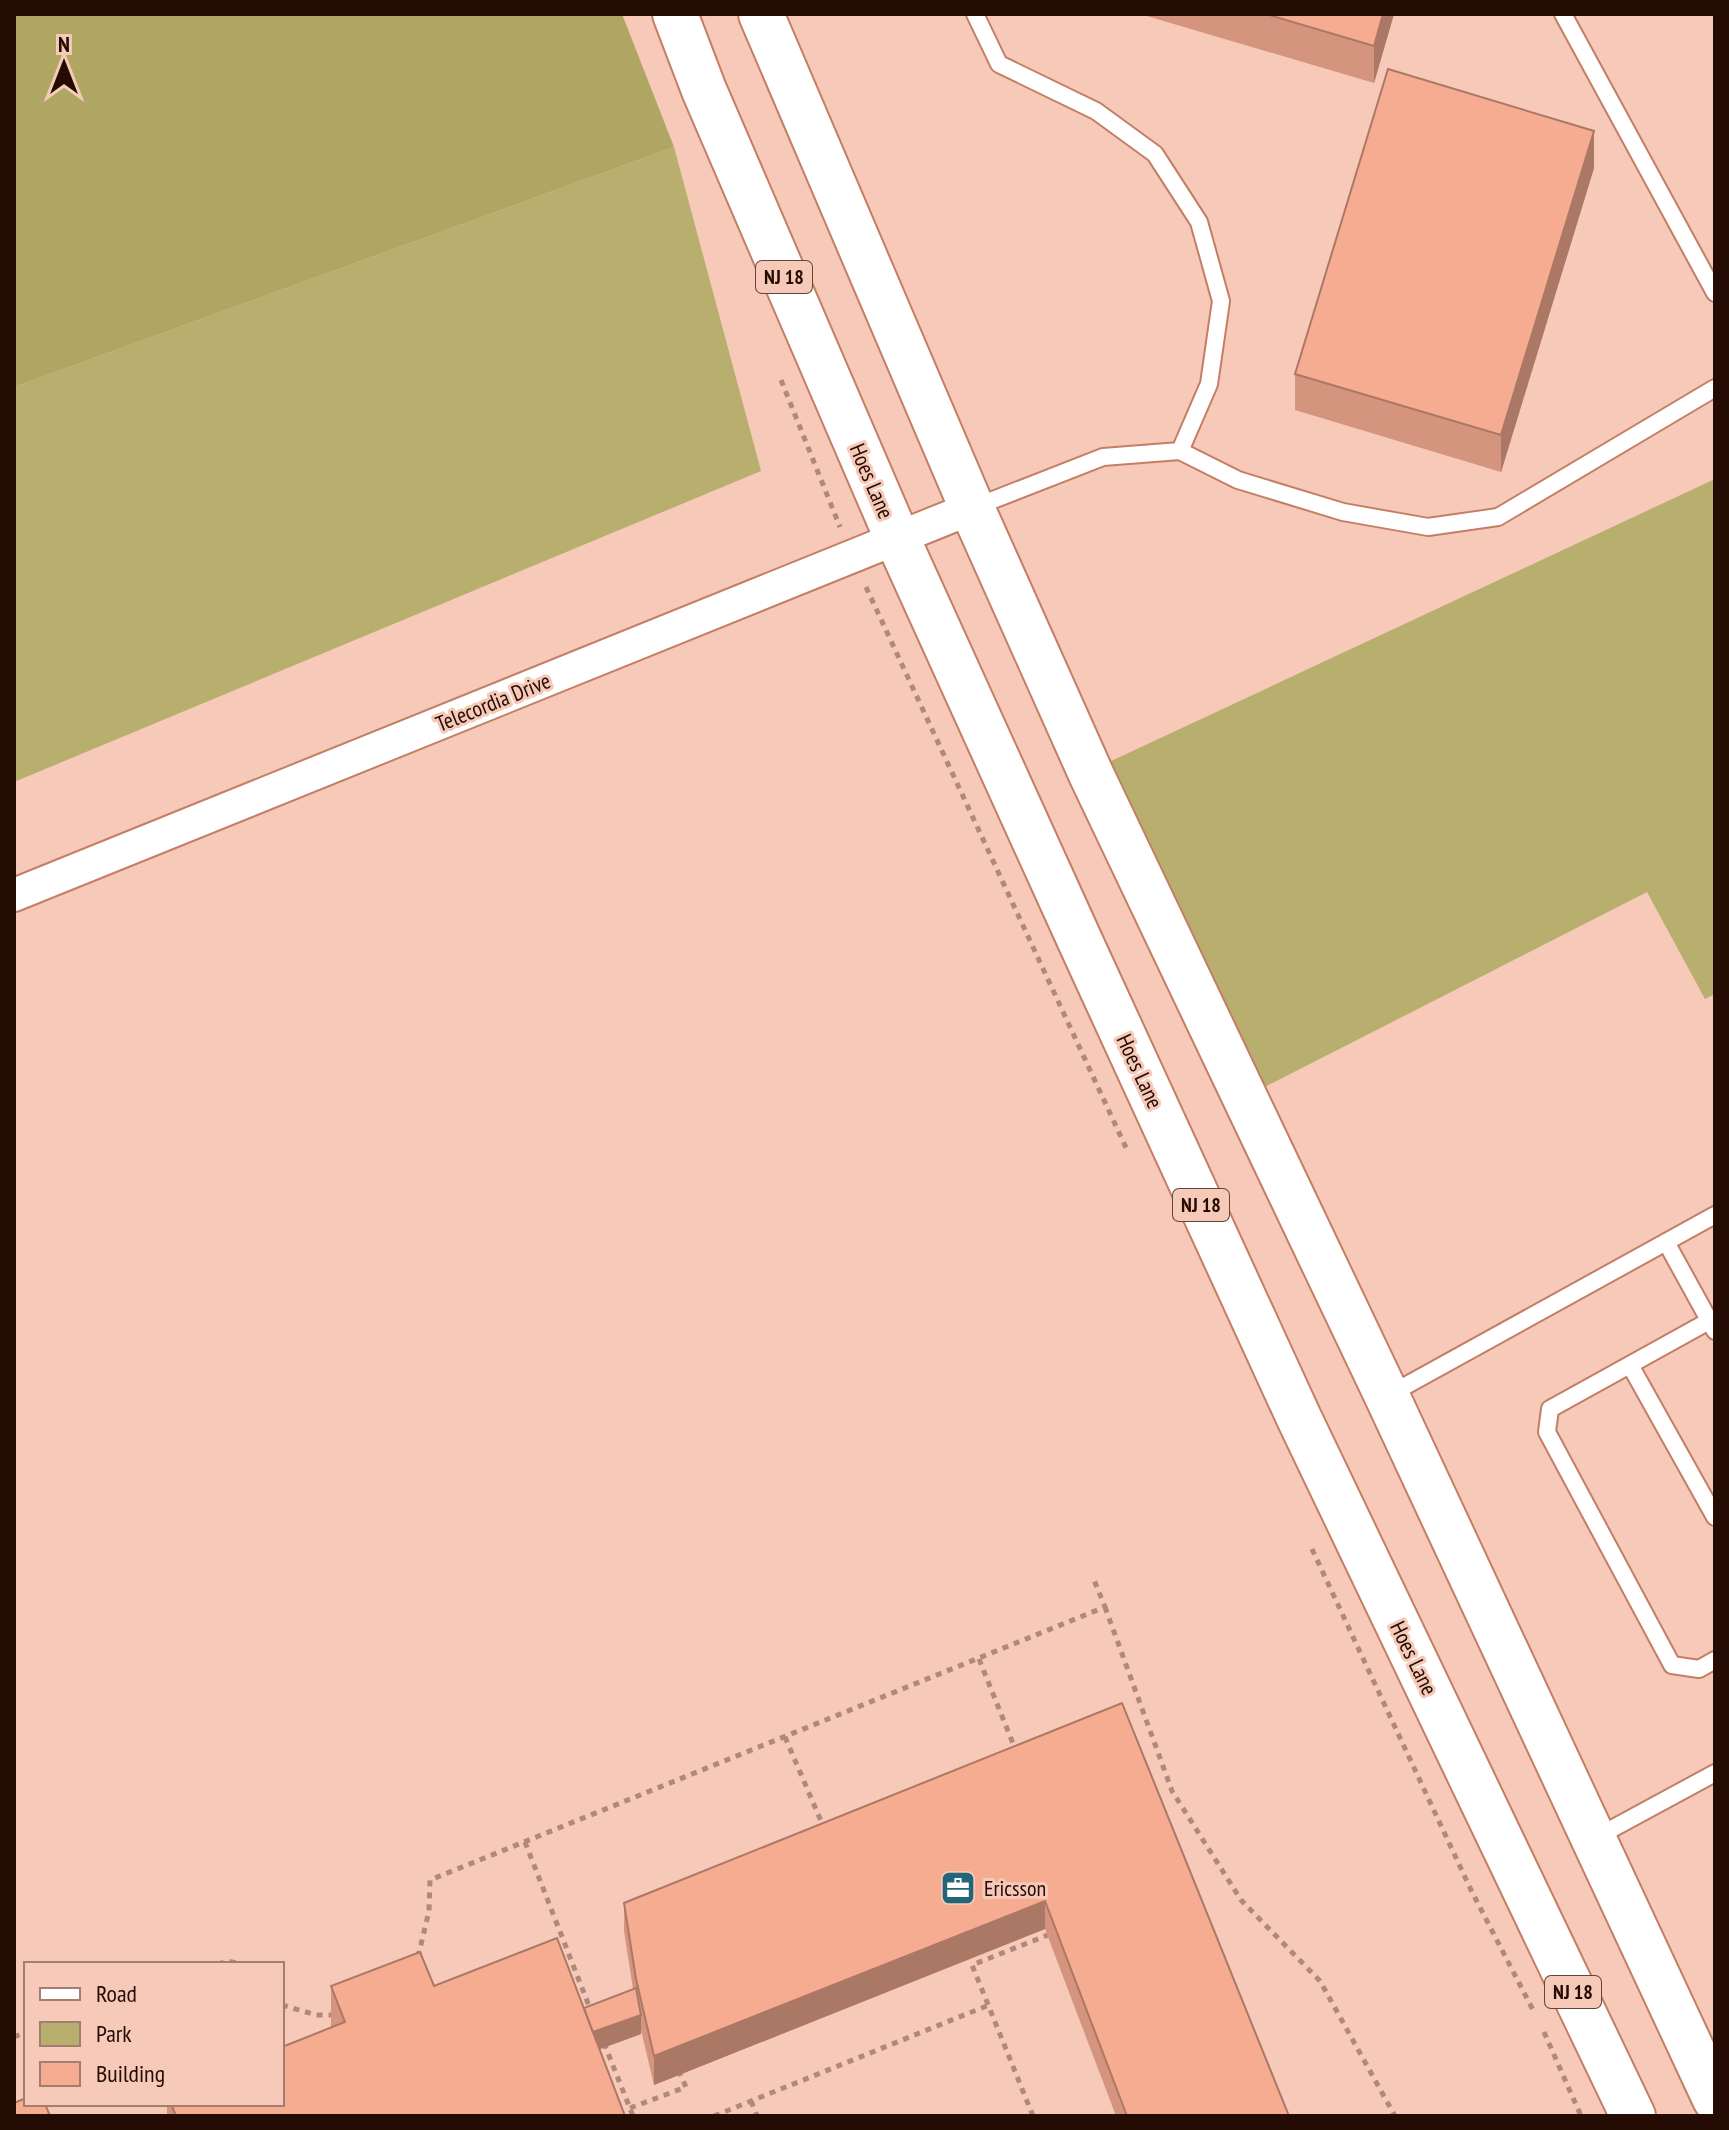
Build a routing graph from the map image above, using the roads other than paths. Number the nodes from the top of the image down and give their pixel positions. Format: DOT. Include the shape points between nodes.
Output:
graph roads {
  1 [pos="675,14"];
  2 [pos="761,14"];
  3 [pos="975,14"];
  4 [pos="1563,14"];
  5 [pos="1715,293"];
  6 [pos="1715,388"];
  7 [pos="1180,451"];
  8 [pos="972,508"];
  9 [pos="897,538"];
  10 [pos="14,895"];
  11 [pos="1715,1215"];
  12 [pos="1666,1242"];
  13 [pos="1712,1326"];
  14 [pos="1630,1365"];
  15 [pos="1387,1396"];
  16 [pos="1715,1517"];
  17 [pos="1715,1660"];
  18 [pos="1715,1773"];
  19 [pos="1593,1839"];
  20 [pos="1715,2099"];
  21 [pos="1633,2116"];
  1 -- 9 [label="highway, Hoes Lane / NJ 18"];
  2 -- 8 [label="highway"];
  3 -- 7 [label="lane" via="999,64 1096,111 1155,154 1199,222 1221,301 1209,384"];
  4 -- 5 [label="lane"];
  6 -- 7 [label="lane" via="1498,517 1428,527 1343,512 1238,480"];
  7 -- 8 [label="lane" via="1103,457"];
  8 -- 9 [label="street, Telecordia Drive"];
  8 -- 15 [label="highway" via="1091,774"];
  9 -- 10 [label="street, Telecordia Drive"];
  9 -- 21 [label="highway, Hoes Lane / NJ 18" via="1299,1418"];
  11 -- 12 [label="lane"];
  12 -- 13 [label="lane"];
  12 -- 15 [label="lane"];
  13 -- 14 [label="lane"];
  14 -- 16 [label="lane"];
  14 -- 17 [label="lane" via="1550,1409 1547,1432 1672,1665 1699,1669"];
  15 -- 19 [label="highway"];
  18 -- 19 [label="lane"];
  19 -- 20 [label="highway"];
}
